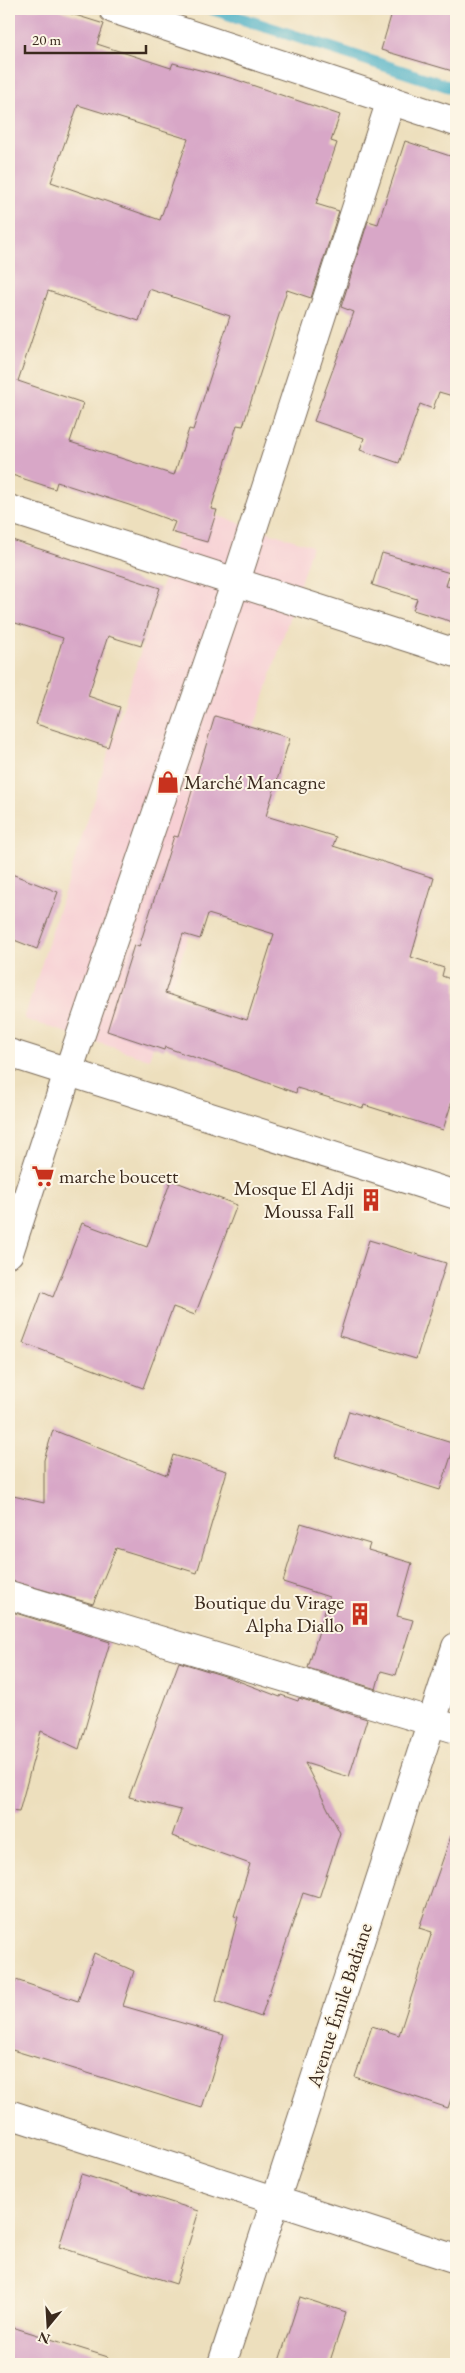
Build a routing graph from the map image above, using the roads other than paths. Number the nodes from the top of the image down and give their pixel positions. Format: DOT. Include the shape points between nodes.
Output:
graph roads {
  1 [pos="113,9"];
  2 [pos="391,100"];
  3 [pos="456,122"];
  4 [pos="9,509"];
  5 [pos="236,581"];
  6 [pos="456,653"];
  7 [pos="9,1053"];
  8 [pos="68,1072"];
  9 [pos="456,1195"];
  10 [pos="9,1253"];
  11 [pos="9,1595"];
  12 [pos="456,1647"];
  13 [pos="444,1725"];
  14 [pos="9,2114"];
  15 [pos="276,2200"];
  16 [pos="456,2259"];
  17 [pos="222,2364"];
  1 -- 2 [label="street"];
  2 -- 3 [label="street"];
  2 -- 5 [label="street"];
  4 -- 5 [label="street"];
  5 -- 6 [label="street"];
  5 -- 8 [label="street"];
  7 -- 8 [label="street"];
  8 -- 9 [label="street"];
  8 -- 10 [label="street"];
  11 -- 13 [label="street"];
  12 -- 13 [label="street, Avenue Émile Badiane"];
  13 -- 15 [label="street, Avenue Émile Badiane"];
  14 -- 15 [label="street"];
  15 -- 16 [label="street"];
  15 -- 17 [label="street, Avenue Émile Badiane"];
}
